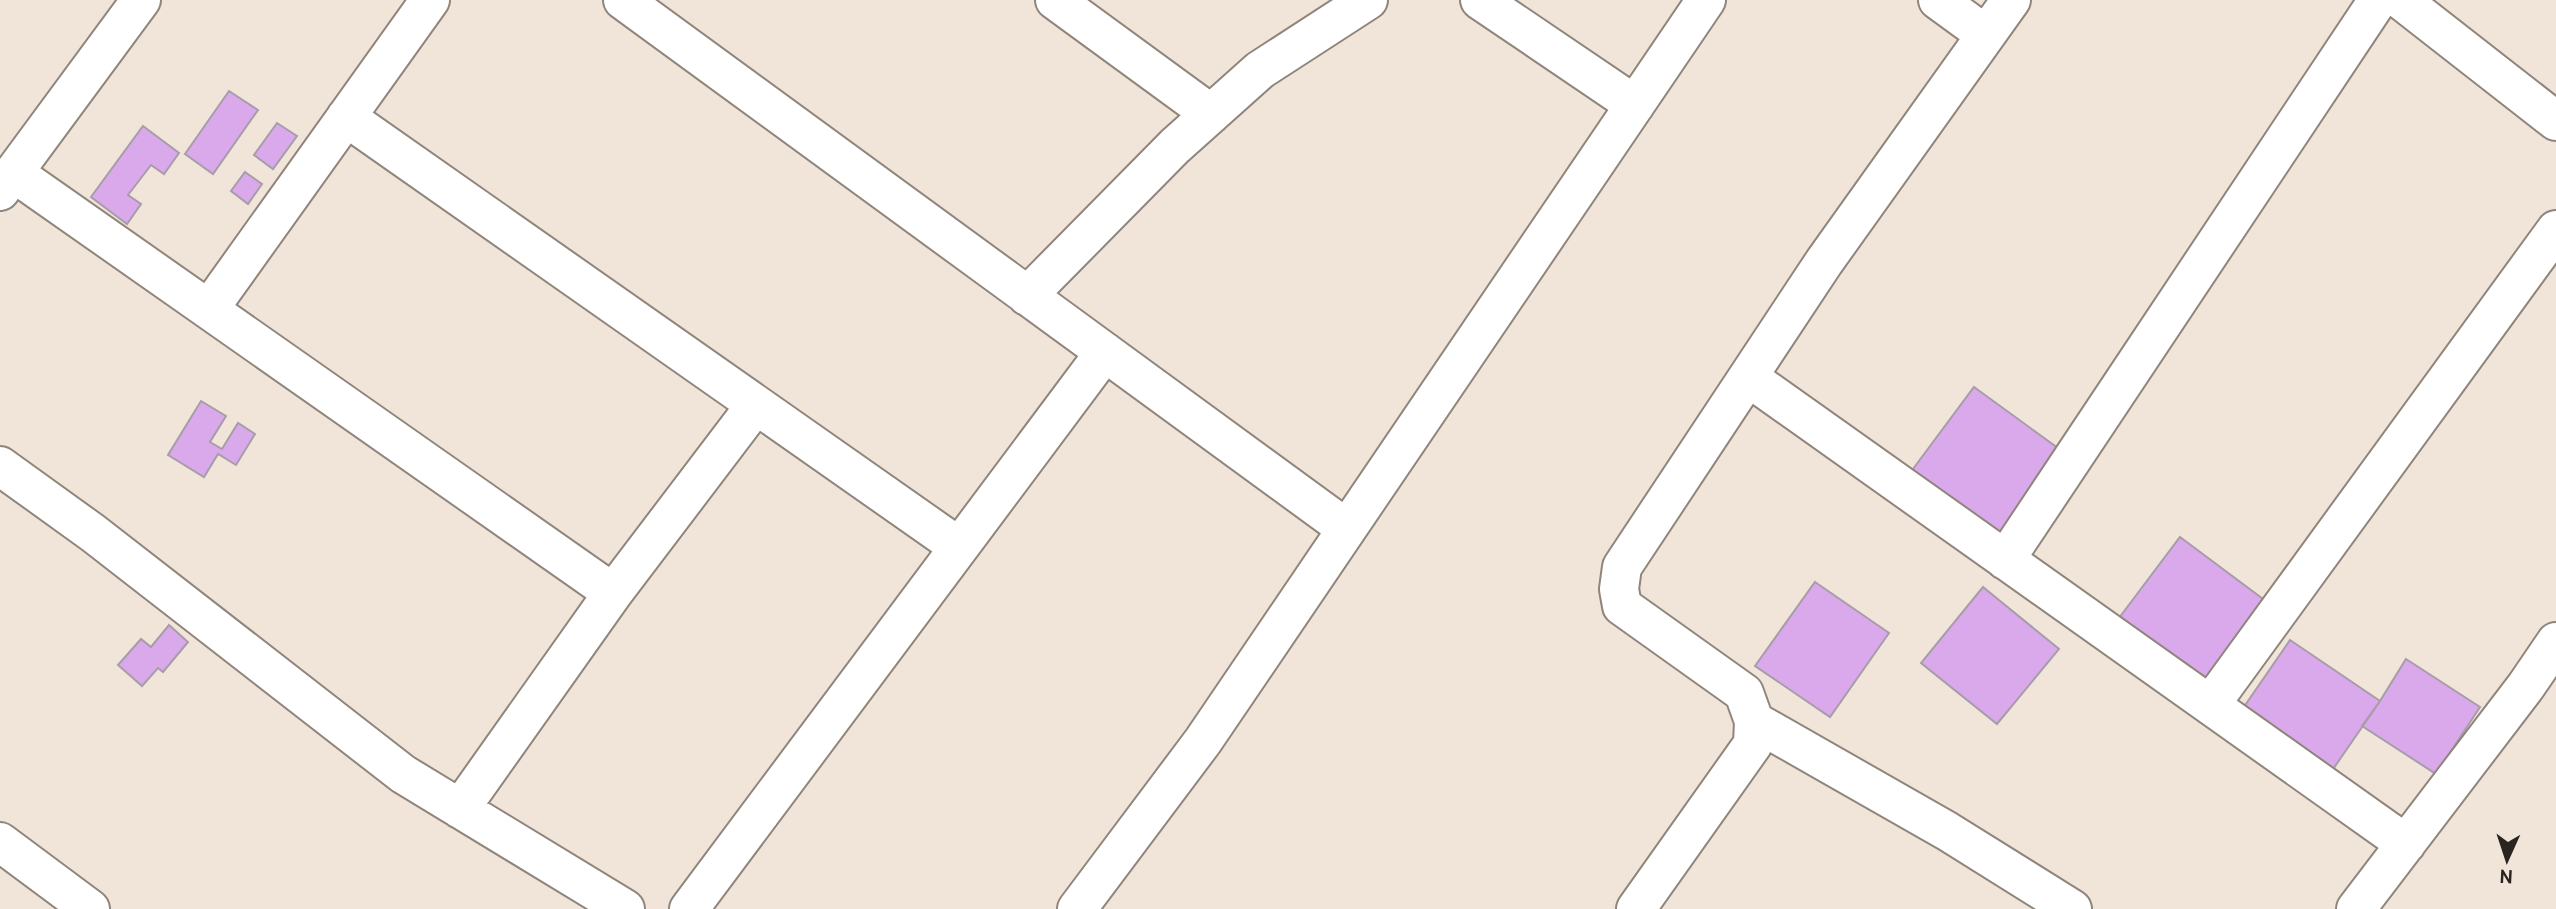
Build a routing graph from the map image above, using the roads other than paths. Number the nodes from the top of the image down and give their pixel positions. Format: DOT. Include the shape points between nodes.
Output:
graph roads {
  1 [pos="141,0"];
  2 [pos="430,0"];
  3 [pos="623,0"];
  4 [pos="1055,0"];
  5 [pos="1368,0"];
  6 [pos="1480,0"];
  7 [pos="1706,0"];
  8 [pos="1938,0"];
  9 [pos="2011,0"];
  10 [pos="2378,0"];
  11 [pos="2401,0"];
  12 [pos="1986,35"];
  13 [pos="1635,105"];
  14 [pos="1211,114"];
  15 [pos="346,117"];
  16 [pos="2556,121"];
  17 [pos="7,182"];
  18 [pos="2556,230"];
  19 [pos="1027,296"];
  20 [pos="209,309"];
  21 [pos="1105,352"];
  22 [pos="1748,377"];
  23 [pos="755,406"];
  24 [pos="0,466"];
  25 [pos="1347,529"];
  26 [pos="959,547"];
  27 [pos="2006,560"];
  28 [pos="613,593"];
  29 [pos="2556,642"];
  30 [pos="2210,705"];
  31 [pos="1754,721"];
  32 [pos="460,809"];
  33 [pos="0,842"];
  34 [pos="2406,844"];
  35 [pos="90,909"];
  36 [pos="625,909"];
  37 [pos="689,909"];
  38 [pos="1077,909"];
  39 [pos="1636,909"];
  40 [pos="2072,909"];
  41 [pos="2356,909"];
  1 -- 17 [label="street"];
  2 -- 15 [label="street"];
  3 -- 19 [label="street"];
  4 -- 14 [label="street"];
  5 -- 14 [label="street" via="1260,70"];
  6 -- 13 [label="street"];
  7 -- 13 [label="street"];
  8 -- 12 [label="street"];
  9 -- 12 [label="street"];
  10 -- 27 [label="street"];
  11 -- 16 [label="street"];
  12 -- 22 [label="street"];
  13 -- 25 [label="street"];
  14 -- 19 [label="street"];
  15 -- 20 [label="street"];
  15 -- 23 [label="street"];
  17 -- 20 [label="street"];
  18 -- 30 [label="street"];
  19 -- 21 [label="street"];
  20 -- 28 [label="street"];
  21 -- 25 [label="street"];
  21 -- 26 [label="street"];
  22 -- 27 [label="street"];
  22 -- 31 [label="street" via="1622,567 1619,589 1622,606 1744,692"];
  23 -- 26 [label="street"];
  23 -- 28 [label="street"];
  24 -- 32 [label="street" via="403,774"];
  25 -- 38 [label="street" via="1203,741"];
  26 -- 37 [label="street"];
  27 -- 30 [label="street"];
  28 -- 32 [label="street"];
  29 -- 34 [label="street"];
  30 -- 34 [label="street"];
  31 -- 39 [label="street" via="1753,744"];
  31 -- 40 [label="street" via="1947,831"];
  32 -- 36 [label="street"];
  33 -- 35 [label="street"];
  34 -- 41 [label="street"];
}
